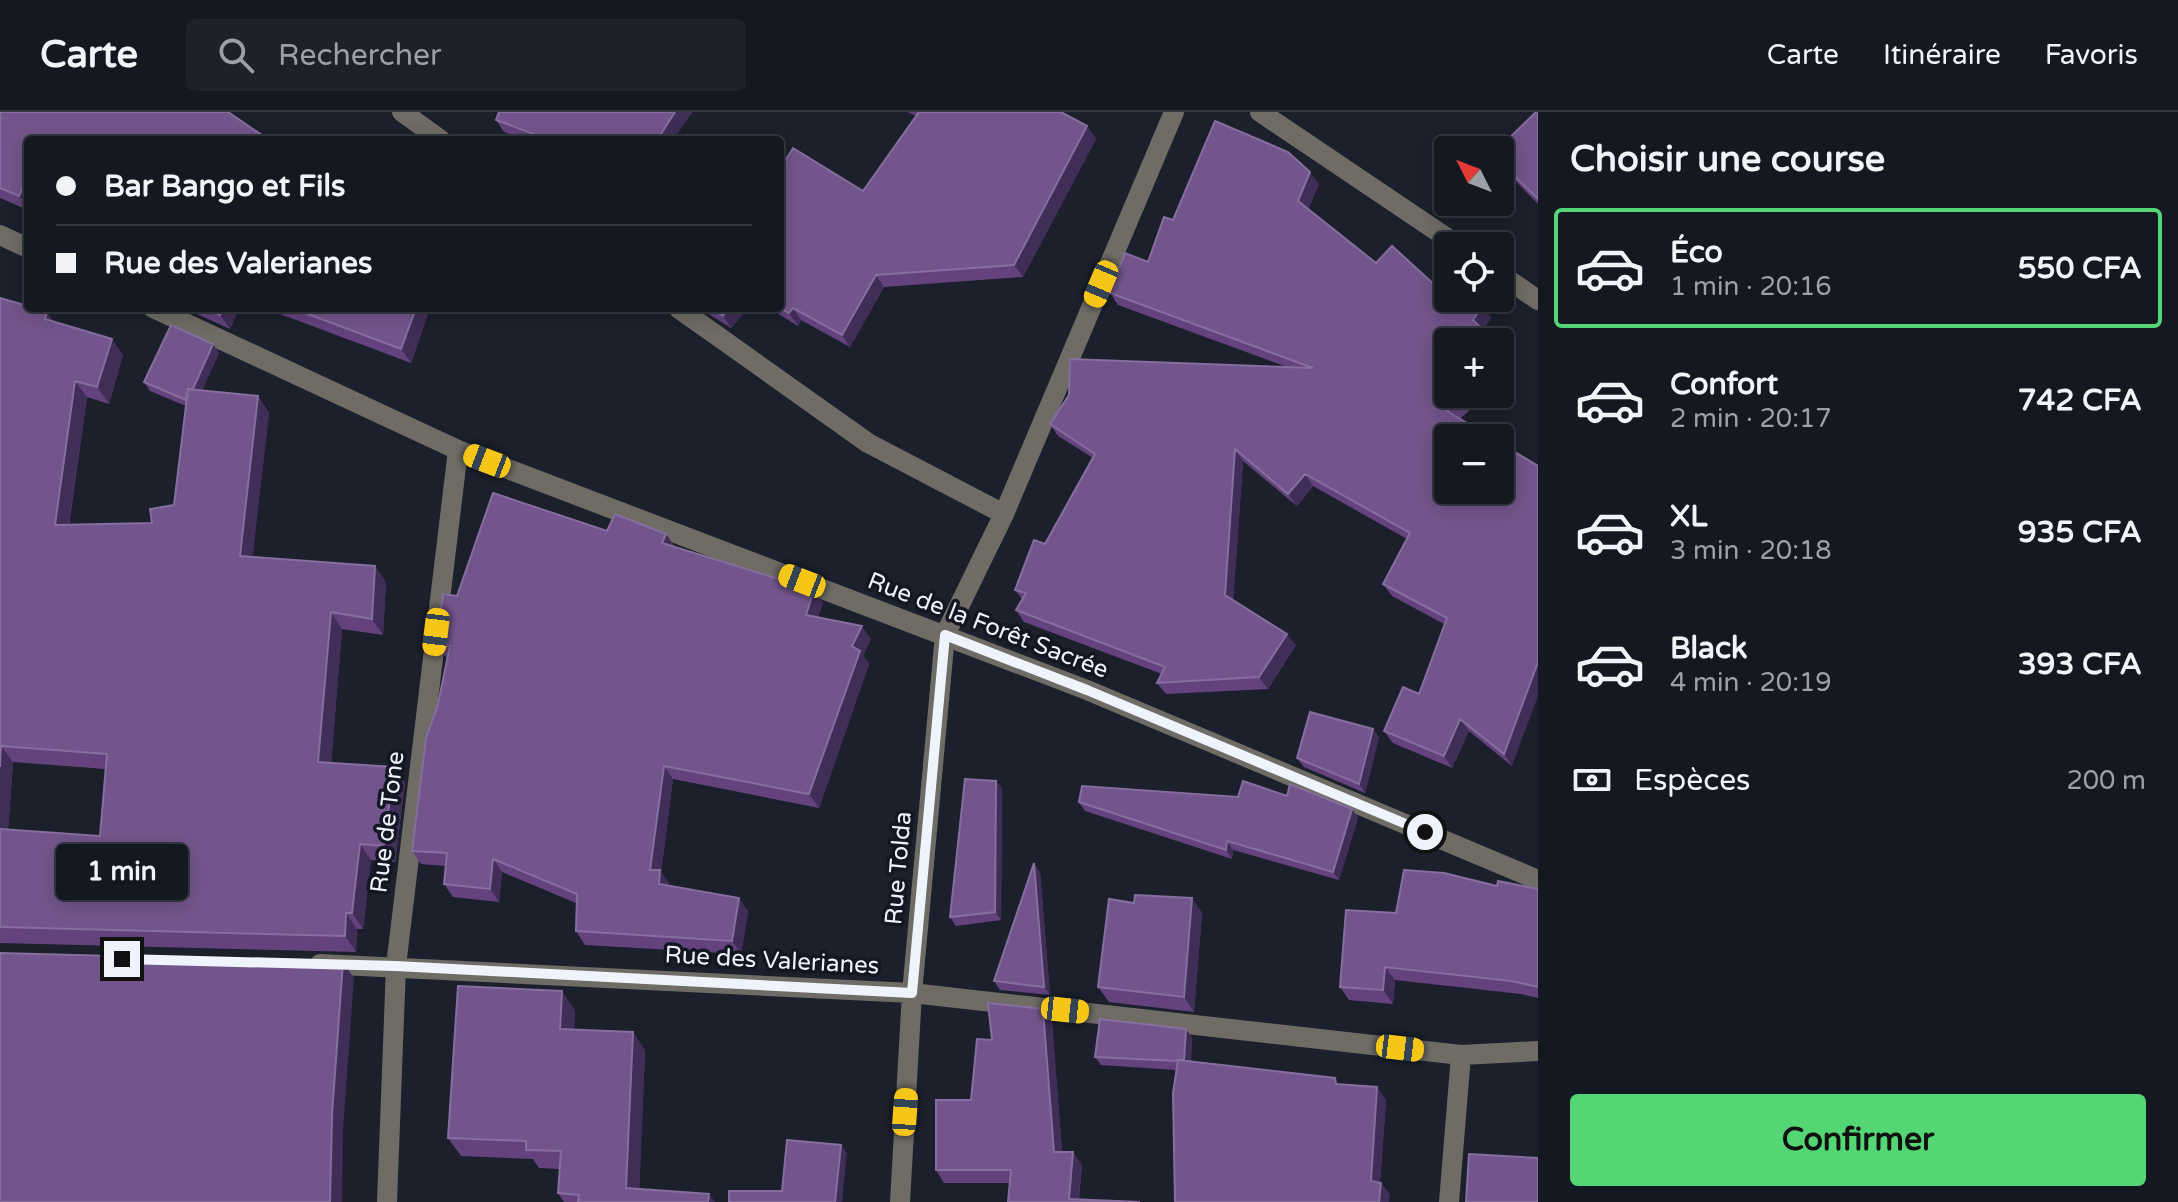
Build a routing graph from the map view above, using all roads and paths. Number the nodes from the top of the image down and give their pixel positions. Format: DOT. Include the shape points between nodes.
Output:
graph roads {
  1 [pos="402,112"];
  2 [pos="1174,112"];
  3 [pos="1260,112"];
  4 [pos="435,136"];
  5 [pos="1438,232"];
  6 [pos="0,235"];
  7 [pos="24,246"];
  8 [pos="1514,284"];
  9 [pos="1538,300"];
  10 [pos="162,312"];
  11 [pos="684,312"];
  12 [pos="458,450"];
  13 [pos="1004,514"];
  14 [pos="945,635"];
  15 [pos="1538,880"];
  16 [pos="301,964"];
  17 [pos="396,966"];
  18 [pos="912,993"];
  19 [pos="1538,1051"];
  20 [pos="1461,1055"];
  21 [pos="387,1202"];
  22 [pos="900,1202"];
  23 [pos="1449,1202"];
  1 -- 4 [label="street"];
  2 -- 13 [label="street"];
  3 -- 5 [label="street"];
  6 -- 7 [label="street"];
  8 -- 9 [label="street"];
  10 -- 12 [label="street, Rue de la Forêt Sacrée"];
  11 -- 13 [label="street" via="868,443"];
  12 -- 14 [label="street, Rue de la Forêt Sacrée"];
  12 -- 17 [label="street, Rue de Tone"];
  13 -- 14 [label="street"];
  14 -- 15 [label="street, Rue de la Forêt Sacrée"];
  14 -- 18 [label="street, Rue Tolda"];
  16 -- 17 [label="street, Rue des Valerianes"];
  17 -- 18 [label="street, Rue des Valerianes"];
  17 -- 21 [label="street, Rue de Tone"];
  18 -- 20 [label="street, Rue des Valerianes"];
  18 -- 22 [label="street, Rue Tolda"];
  19 -- 20 [label="street, Rue des Valerianes"];
  20 -- 23 [label="street"];
}
